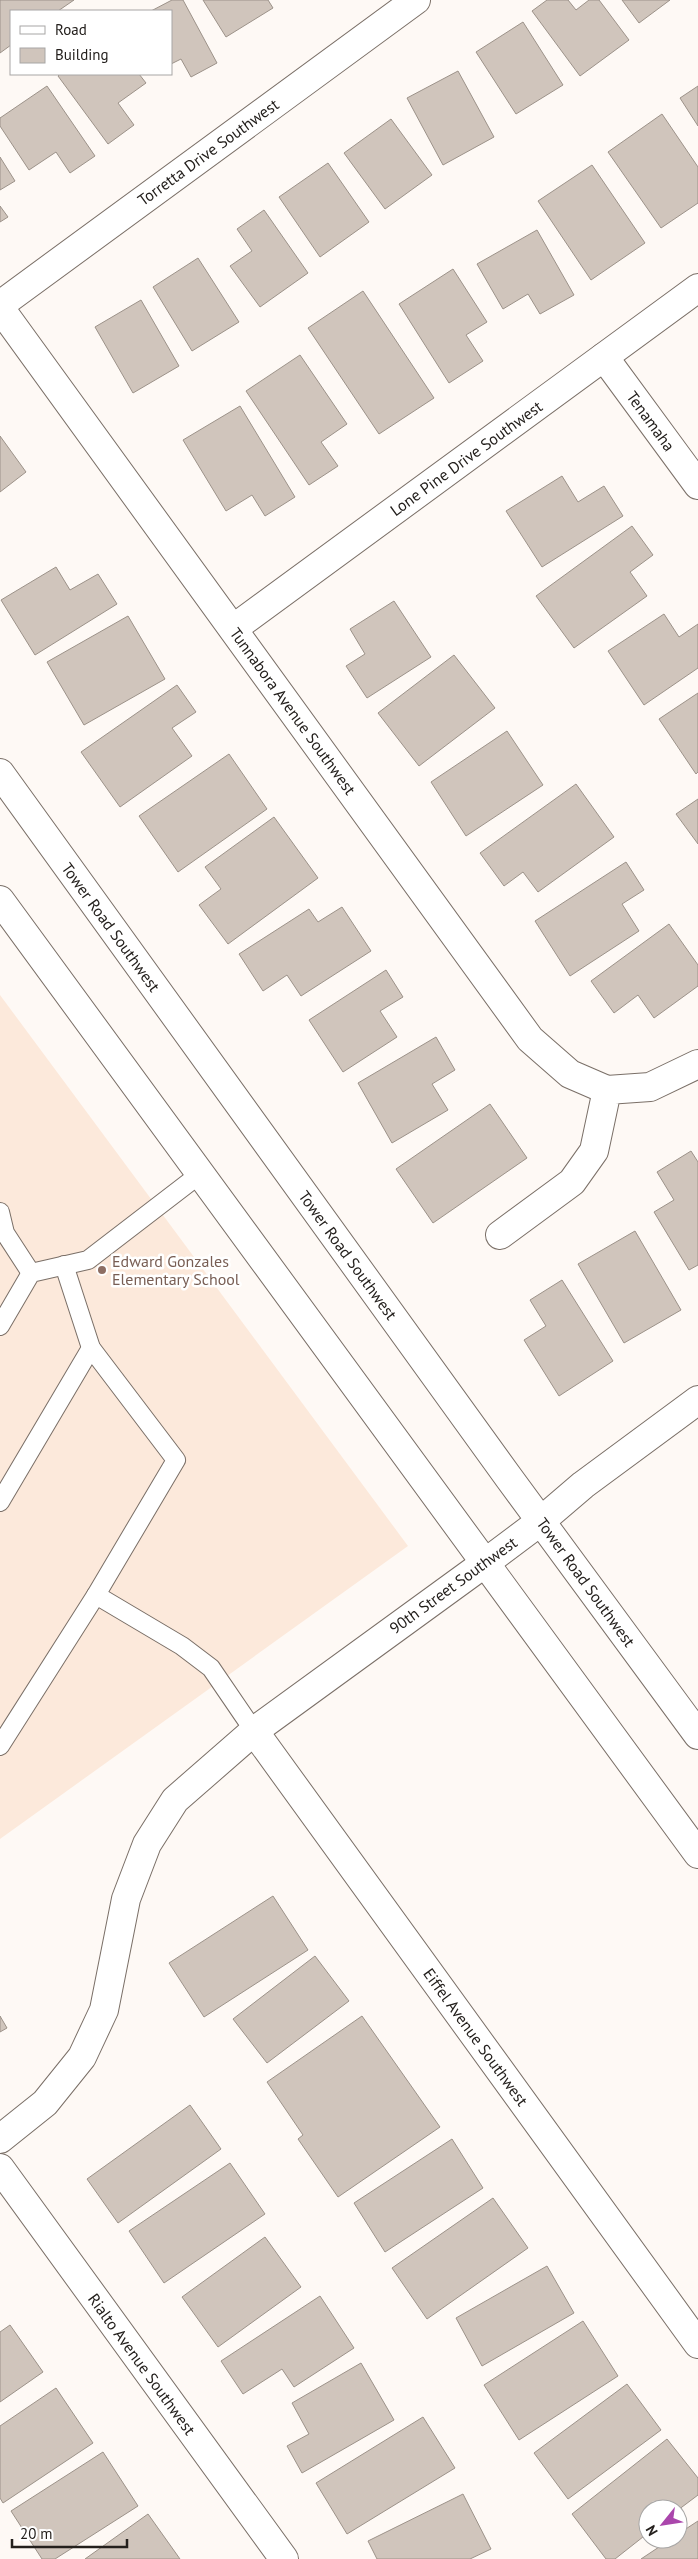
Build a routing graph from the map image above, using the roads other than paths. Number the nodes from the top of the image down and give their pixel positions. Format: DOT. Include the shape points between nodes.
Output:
graph roads {
  1 [pos="416,0"];
  2 [pos="698,288"];
  3 [pos="0,306"];
  4 [pos="604,357"];
  5 [pos="698,485"];
  6 [pos="234,628"];
  7 [pos="0,773"];
  8 [pos="0,900"];
  9 [pos="698,1064"];
  10 [pos="607,1090"];
  11 [pos="200,1174"];
  12 [pos="0,1212"];
  13 [pos="2,1235"];
  14 [pos="500,1235"];
  15 [pos="64,1265"];
  16 [pos="31,1273"];
  17 [pos="0,1326"];
  18 [pos="91,1348"];
  19 [pos="698,1400"];
  20 [pos="0,1502"];
  21 [pos="541,1521"];
  22 [pos="486,1563"];
  23 [pos="96,1594"];
  24 [pos="254,1731"];
  25 [pos="698,1735"];
  26 [pos="0,1746"];
  27 [pos="698,1854"];
  28 [pos="0,2139"];
  29 [pos="0,2168"];
  30 [pos="698,2344"];
  31 [pos="284,2559"];
  1 -- 3 [label="street, Torretta Drive Southwest"];
  2 -- 4 [label="street, Lone Pine Drive Southwest"];
  3 -- 6 [label="street, Tunnabora Avenue Southwest"];
  4 -- 5 [label="street, Tenamaha"];
  4 -- 6 [label="street, Lone Pine Drive Southwest"];
  6 -- 10 [label="street, Tunnabora Avenue Southwest" via="530,1039 570,1074"];
  7 -- 21 [label="street, Tower Road Southwest"];
  8 -- 11 [label="street"];
  9 -- 10 [label="street" via="650,1087"];
  10 -- 14 [label="street" via="594,1151 572,1182"];
  11 -- 15 [label="lane" via="88,1260"];
  11 -- 22 [label="street"];
  12 -- 13 [label="lane"];
  13 -- 16 [label="lane"];
  15 -- 16 [label="lane"];
  15 -- 18 [label="lane"];
  16 -- 17 [label="lane"];
  18 -- 20 [label="lane"];
  18 -- 23 [label="lane" via="176,1460"];
  19 -- 21 [label="street, 90th Street Southwest" via="583,1484"];
  21 -- 22 [label="street, 90th Street Southwest"];
  21 -- 25 [label="street, Tower Road Southwest"];
  22 -- 24 [label="street, 90th Street Southwest"];
  22 -- 27 [label="street"];
  23 -- 24 [label="lane" via="182,1646 211,1668"];
  23 -- 26 [label="lane"];
  24 -- 28 [label="street, 90th Street Southwest" via="175,1800 148,1844 126,1899 104,2010 82,2057 45,2103"];
  24 -- 30 [label="street, Eiffel Avenue Southwest"];
  29 -- 31 [label="street, Rialto Avenue Southwest"];
}
